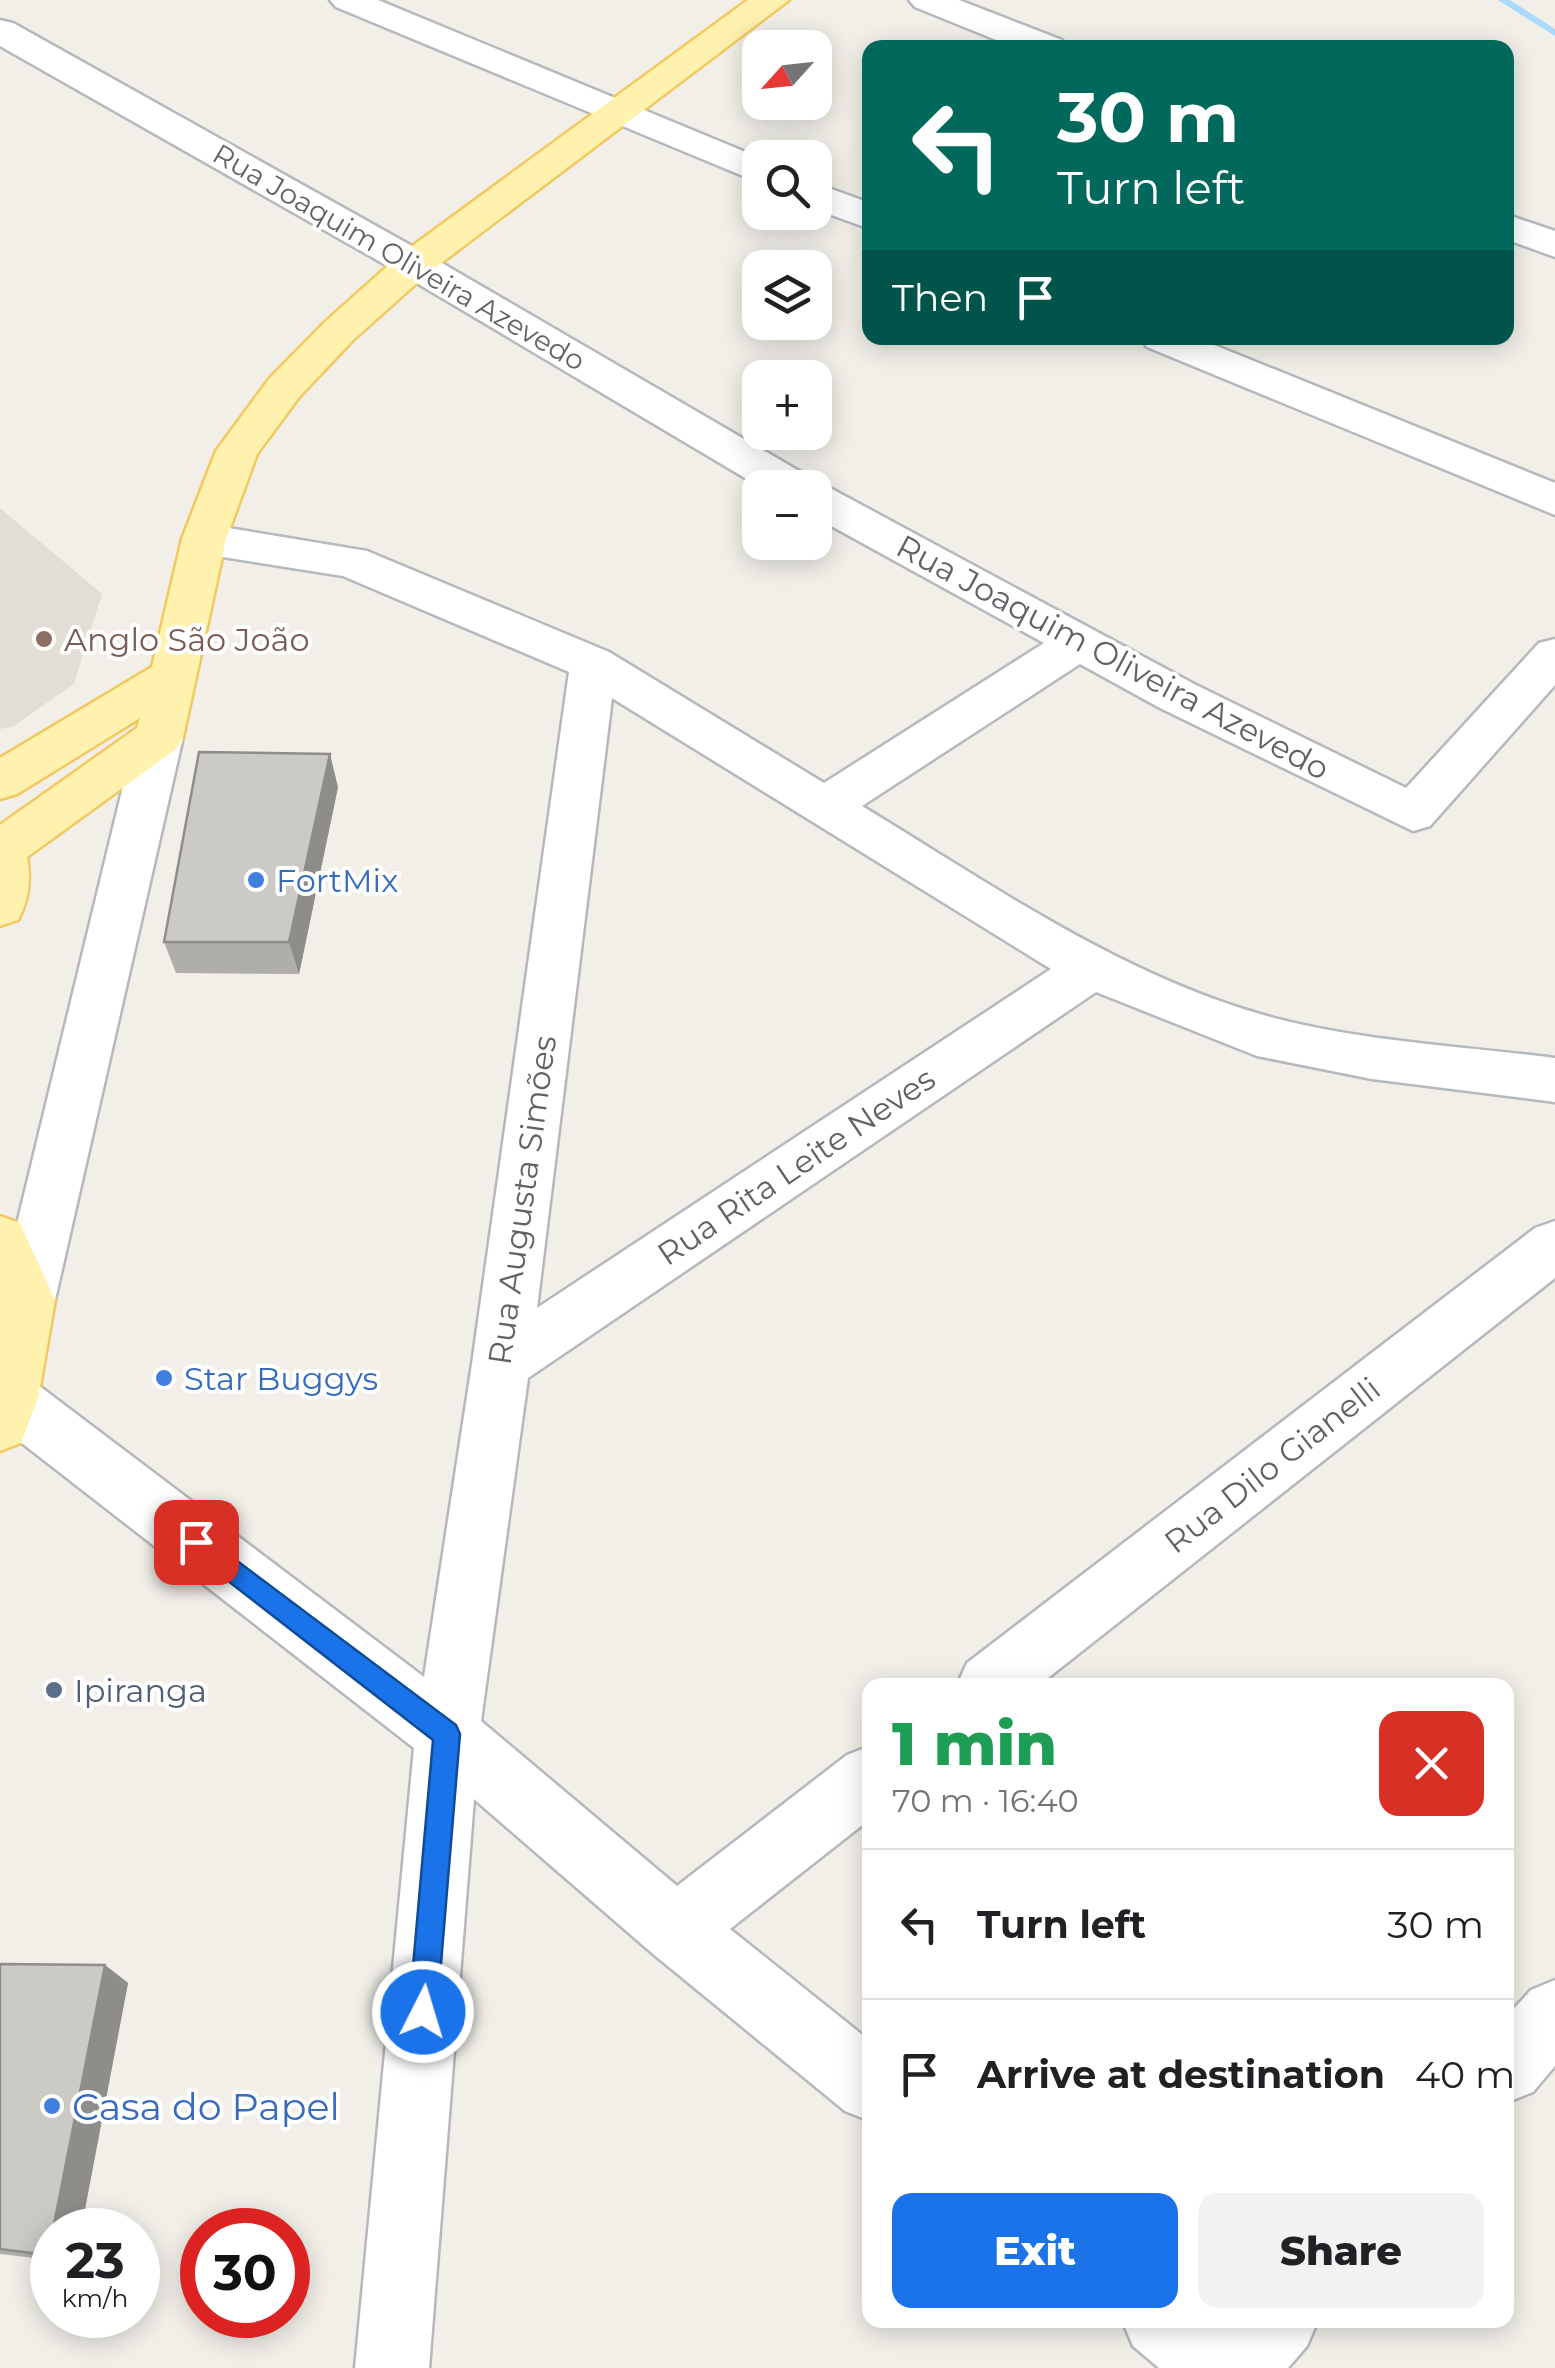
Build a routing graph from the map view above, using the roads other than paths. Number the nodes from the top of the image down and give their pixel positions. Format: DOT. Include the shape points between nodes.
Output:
graph roads {
  1 [pos="348,0"];
  2 [pos="770,0"];
  3 [pos="928,0"];
  4 [pos="0,32"];
  5 [pos="1029,40"];
  6 [pos="618,113"];
  7 [pos="742,165"];
  8 [pos="832,201"];
  9 [pos="862,214"];
  10 [pos="1514,228"];
  11 [pos="1555,245"];
  12 [pos="414,264"];
  13 [pos="1178,345"];
  14 [pos="765,470"];
  15 [pos="1555,500"];
  16 [pos="832,507"];
  17 [pos="204,539"];
  18 [pos="1080,642"];
  19 [pos="1555,654"];
  20 [pos="592,664"];
  21 [pos="173,676"];
  22 [pos="159,738"];
  23 [pos="0,781"];
  24 [pos="826,805"];
  25 [pos="1,848"];
  26 [pos="0,906"];
  27 [pos="1092,968"];
  28 [pos="1555,1080"];
  29 [pos="0,1240"];
  30 [pos="1555,1246"];
  31 [pos="27,1300"];
  32 [pos="501,1364"];
  33 [pos="3,1406"];
  34 [pos="998,1678"];
  35 [pos="447,1734"];
  36 [pos="862,1784"];
  37 [pos="676,1929"];
  38 [pos="1555,2014"];
  39 [pos="1514,2060"];
  40 [pos="862,2080"];
  41 [pos="1169,2328"];
  42 [pos="1275,2328"];
  43 [pos="392,2368"];
  44 [pos="1218,2368"];
  45 [pos="1238,2368"];
  1 -- 6 [label="street"];
  2 -- 6 [label="main road"];
  3 -- 5 [label="street"];
  4 -- 12 [label="street, Rua Joaquim Oliveira Azevedo"];
  6 -- 7 [label="street"];
  6 -- 12 [label="main road"];
  8 -- 9 [label="street"];
  10 -- 11 [label="street"];
  12 -- 14 [label="street, Rua Joaquim Oliveira Azevedo"];
  12 -- 17 [label="main road" via="284,388 237,452"];
  13 -- 15 [label="street"];
  16 -- 18 [label="street, Rua Joaquim Oliveira Azevedo"];
  17 -- 20 [label="street" via="351,562"];
  17 -- 21 [label="main road"];
  18 -- 19 [label="street, Rua Joaquim Oliveira Azevedo" via="1413,813"];
  18 -- 24 [label="street"];
  20 -- 24 [label="street"];
  20 -- 32 [label="street, Rua Augusta Simões"];
  21 -- 22 [label="main road"];
  21 -- 23 [label="main road"];
  22 -- 25 [label="main road"];
  22 -- 31 [label="street"];
  24 -- 27 [label="street"];
  25 -- 26 [label="main road"];
  27 -- 28 [label="street" via="1258,1035"];
  27 -- 32 [label="street, Rua Rita Leite Neves"];
  29 -- 31 [label="main road"];
  30 -- 34 [label="street, Rua Dilo Gianelli"];
  31 -- 33 [label="main road"];
  32 -- 35 [label="street, Rua Augusta Simões"];
  33 -- 35 [label="street"];
  35 -- 37 [label="street"];
  35 -- 43 [label="street, Rua Augusta Simões"];
  36 -- 37 [label="street"];
  37 -- 40 [label="street"];
  38 -- 39 [label="street"];
  41 -- 44 [label="street"];
  42 -- 45 [label="street"];
}
